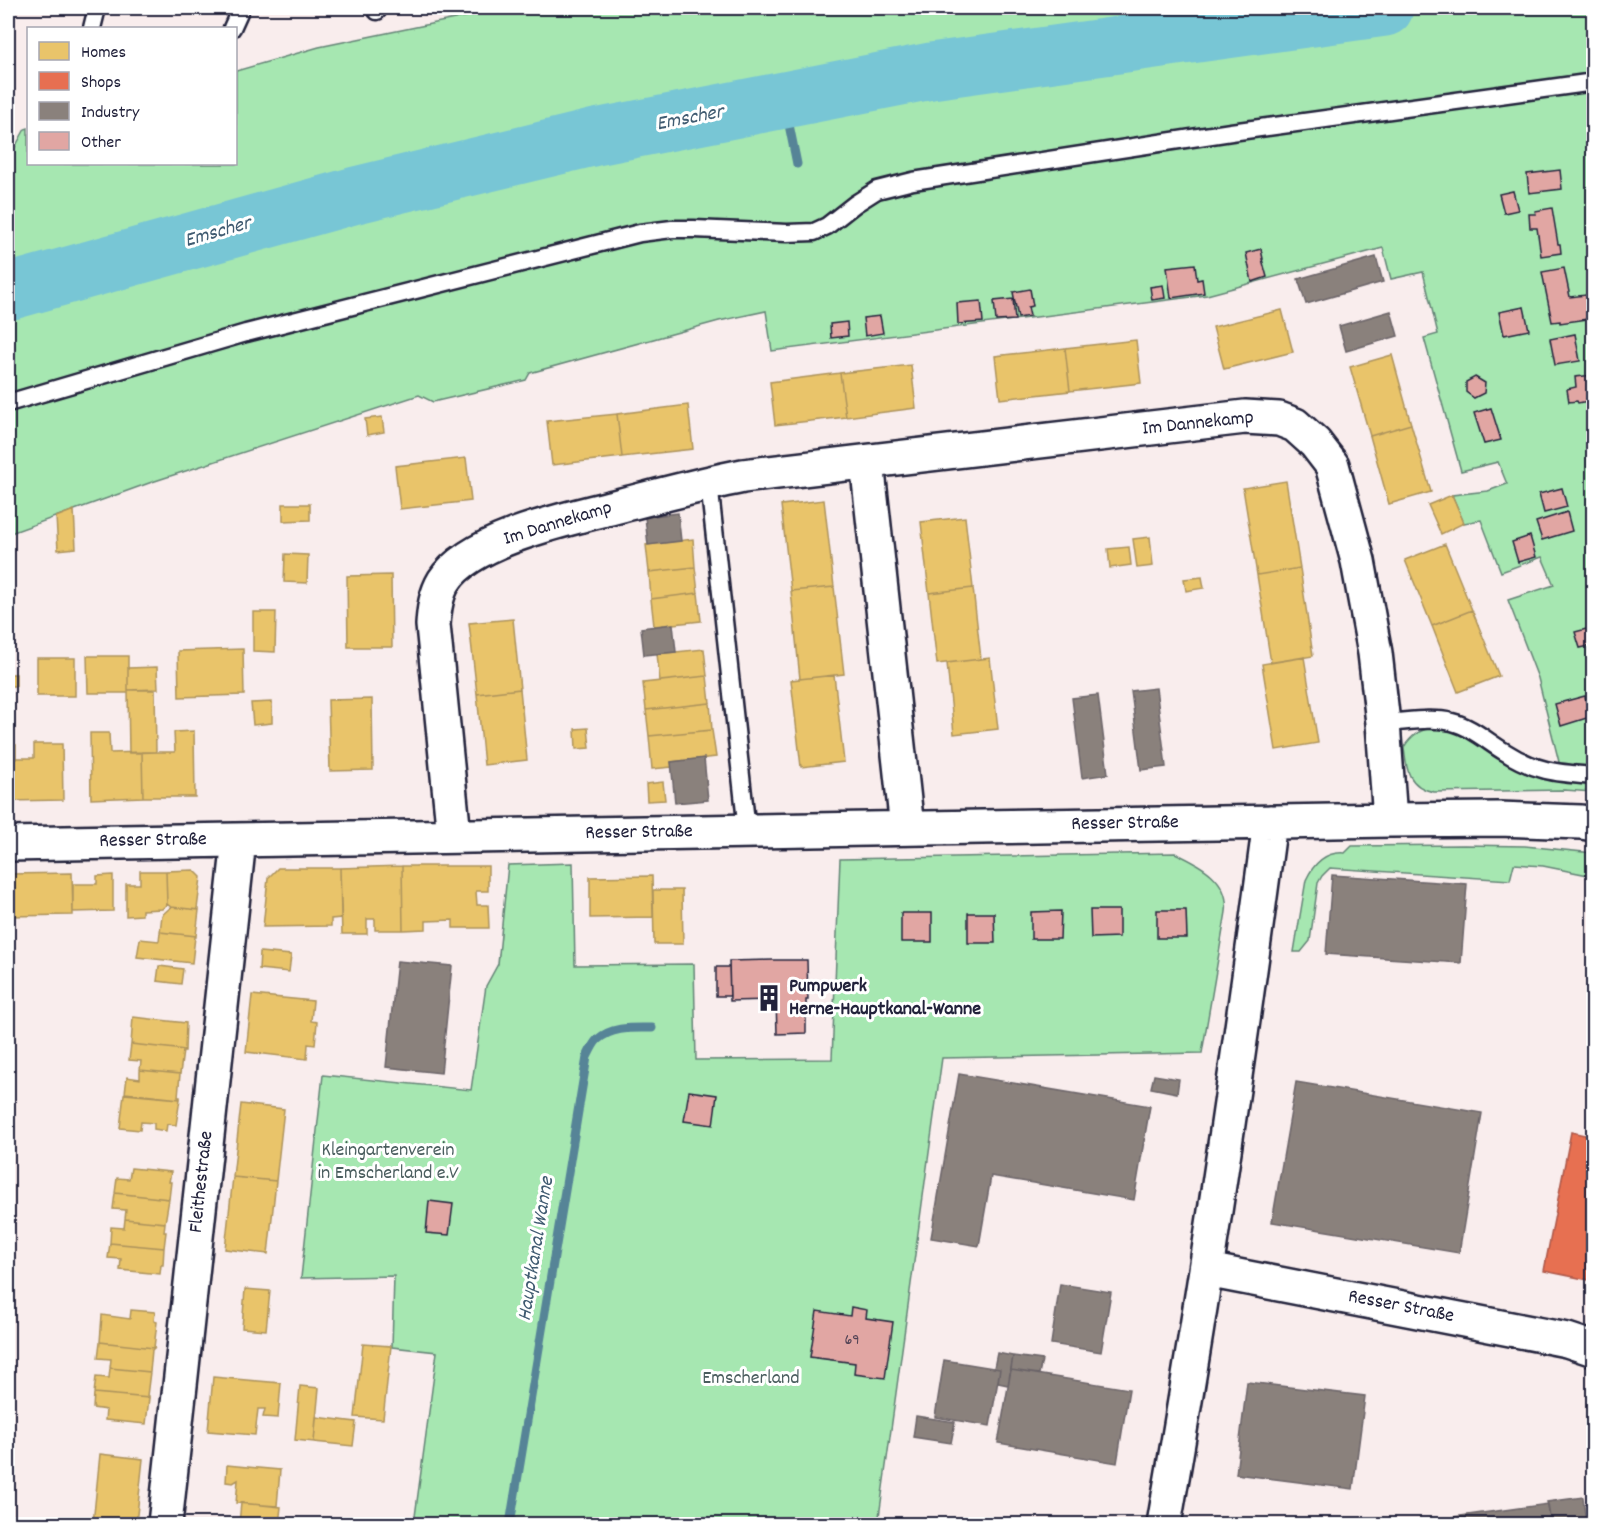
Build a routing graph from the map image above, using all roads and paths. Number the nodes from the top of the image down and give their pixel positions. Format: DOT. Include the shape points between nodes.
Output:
graph roads {
  1 [pos="97,8"];
  2 [pos="241,8"];
  3 [pos="92,27"];
  4 [pos="232,27"];
  5 [pos="1593,81"];
  6 [pos="8,403"];
  7 [pos="867,462"];
  8 [pos="709,483"];
  9 [pos="1383,723"];
  10 [pos="1593,776"];
  11 [pos="1390,820"];
  12 [pos="1270,822"];
  13 [pos="1593,824"];
  14 [pos="907,828"];
  15 [pos="747,831"];
  16 [pos="454,836"];
  17 [pos="239,840"];
  18 [pos="8,844"];
  19 [pos="1207,1270"];
  20 [pos="1593,1349"];
  21 [pos="165,1524"];
  22 [pos="1164,1524"];
  1 -- 3 [label="lane"];
  2 -- 4 [label="lane"];
  5 -- 6 [label="lane" via="913,181 877,190 814,232 694,229 640,233 246,333"];
  7 -- 8 [label="street, Im Dannekamp"];
  7 -- 9 [label="street, Im Dannekamp" via="1245,417 1279,419 1295,425 1332,465 1358,561"];
  7 -- 14 [label="street"];
  8 -- 15 [label="lane"];
  8 -- 16 [label="street, Im Dannekamp" via="536,527 484,548 444,580 435,601 433,625"];
  9 -- 10 [label="lane" via="1455,723 1528,765 1556,773"];
  9 -- 11 [label="street, Im Dannekamp"];
  11 -- 12 [label="street, Resser Straße"];
  11 -- 13 [label="street, Resser Straße" via="1499,819"];
  12 -- 14 [label="street, Resser Straße"];
  12 -- 19 [label="street"];
  14 -- 15 [label="street, Resser Straße"];
  15 -- 16 [label="street, Resser Straße"];
  16 -- 17 [label="street, Resser Straße"];
  17 -- 18 [label="street, Resser Straße"];
  17 -- 21 [label="street, Fleithestraße"];
  19 -- 20 [label="street, Resser Straße" via="1567,1340"];
  19 -- 22 [label="street"];
}
